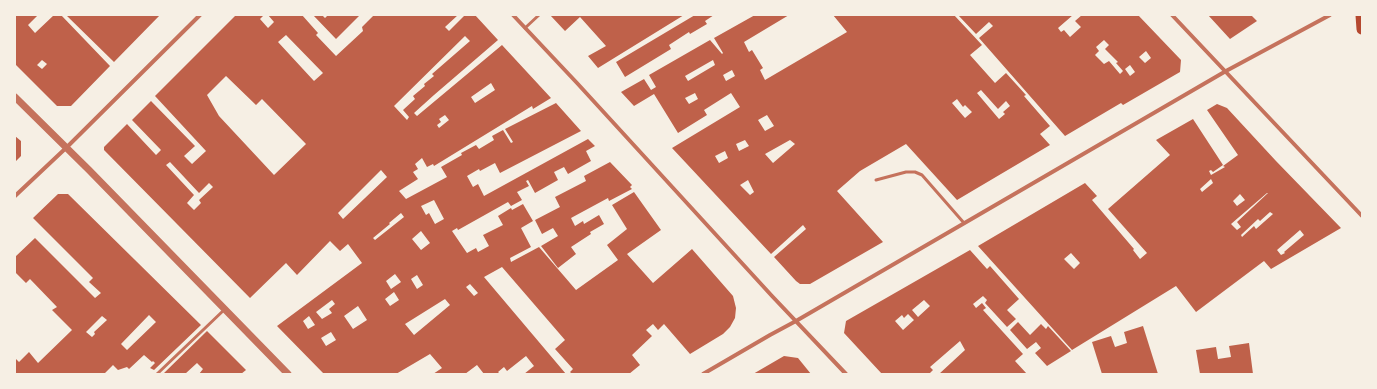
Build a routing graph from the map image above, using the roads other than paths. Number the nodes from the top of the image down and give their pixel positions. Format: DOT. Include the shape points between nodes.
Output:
graph roads {
  1 [pos="200,15"];
  2 [pos="513,15"];
  3 [pos="539,15"];
  4 [pos="1172,15"];
  5 [pos="1330,15"];
  6 [pos="1361,15"];
  7 [pos="525,28"];
  8 [pos="1362,29"];
  9 [pos="1226,71"];
  10 [pos="15,97"];
  11 [pos="67,147"];
  12 [pos="876,180"];
  13 [pos="15,196"];
  14 [pos="1362,216"];
  15 [pos="964,223"];
  16 [pos="225,309"];
  17 [pos="796,321"];
  18 [pos="157,374"];
  19 [pos="288,374"];
  20 [pos="703,374"];
  21 [pos="846,374"];
  1 -- 11 [label="street"];
  2 -- 7 [label="street"];
  3 -- 7 [label="lane"];
  4 -- 9 [label="street"];
  5 -- 9 [label="street"];
  6 -- 8 [label="highway"];
  7 -- 17 [label="street"];
  9 -- 14 [label="street"];
  9 -- 15 [label="street"];
  10 -- 11 [label="street"];
  11 -- 13 [label="street"];
  11 -- 16 [label="street"];
  12 -- 15 [label="lane" via="906,172 922,175"];
  15 -- 17 [label="street"];
  16 -- 18 [label="lane"];
  16 -- 19 [label="street"];
  17 -- 20 [label="street"];
  17 -- 21 [label="street"];
}
